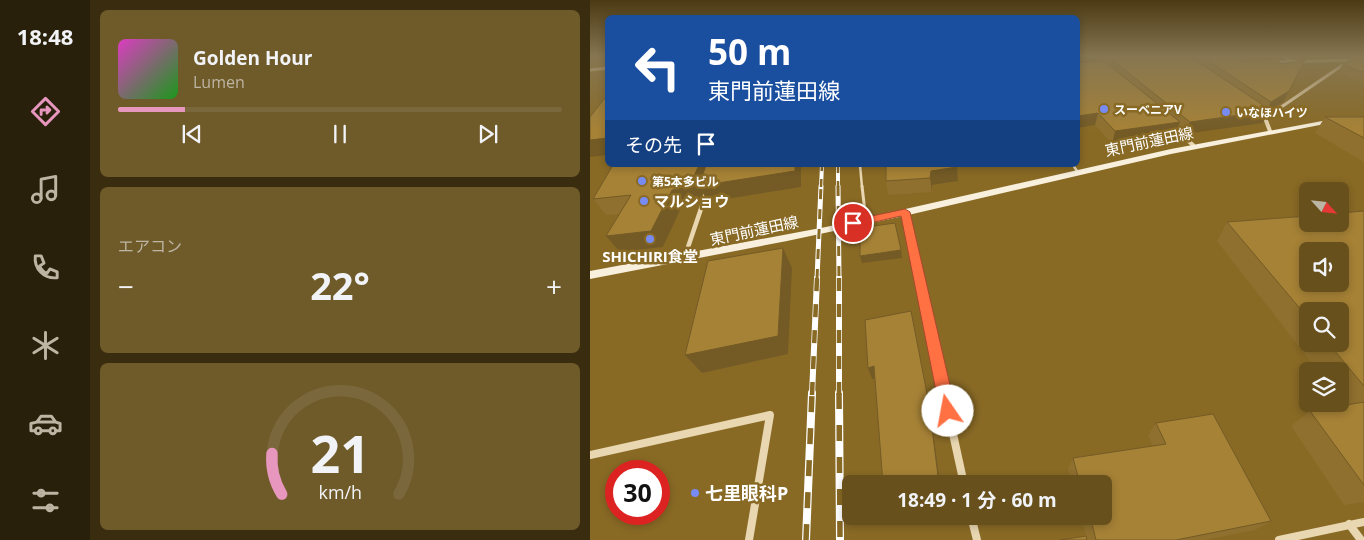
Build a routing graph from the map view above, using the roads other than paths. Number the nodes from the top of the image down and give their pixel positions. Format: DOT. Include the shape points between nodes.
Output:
graph roads {
  1 [pos="1318,81"];
  2 [pos="1257,112"];
  3 [pos="1265,118"];
  4 [pos="1340,120"];
  5 [pos="1171,126"];
  6 [pos="1270,131"];
  7 [pos="1193,145"];
  8 [pos="860,167"];
  9 [pos="1075,168"];
  10 [pos="709,184"];
  11 [pos="905,212"];
  12 [pos="866,221"];
  13 [pos="684,260"];
  14 [pos="590,275"];
  15 [pos="590,455"];
  16 [pos="962,475"];
  17 [pos="1364,522"];
  18 [pos="1349,524"];
  19 [pos="974,525"];
  20 [pos="749,540"];
  21 [pos="977,540"];
  22 [pos="1279,540"];
  23 [pos="1361,540"];
  1 -- 3 [label="street"];
  2 -- 3 [label="street"];
  3 -- 6 [label="street"];
  4 -- 6 [label="main road, 東門前蓮田線"];
  5 -- 7 [label="street"];
  6 -- 7 [label="main road, 東門前蓮田線"];
  7 -- 9 [label="main road, 東門前蓮田線"];
  8 -- 12 [label="lane"];
  9 -- 11 [label="main road, 東門前蓮田線"];
  10 -- 13 [label="street"];
  11 -- 12 [label="main road, 東門前蓮田線"];
  11 -- 16 [label="street"];
  12 -- 13 [label="main road, 東門前蓮田線"];
  13 -- 14 [label="main road, 東門前蓮田線"];
  15 -- 20 [label="street" via="770,415"];
  17 -- 18 [label="street"];
  18 -- 22 [label="street"];
  18 -- 23 [label="street"];
  19 -- 21 [label="street"];
}
